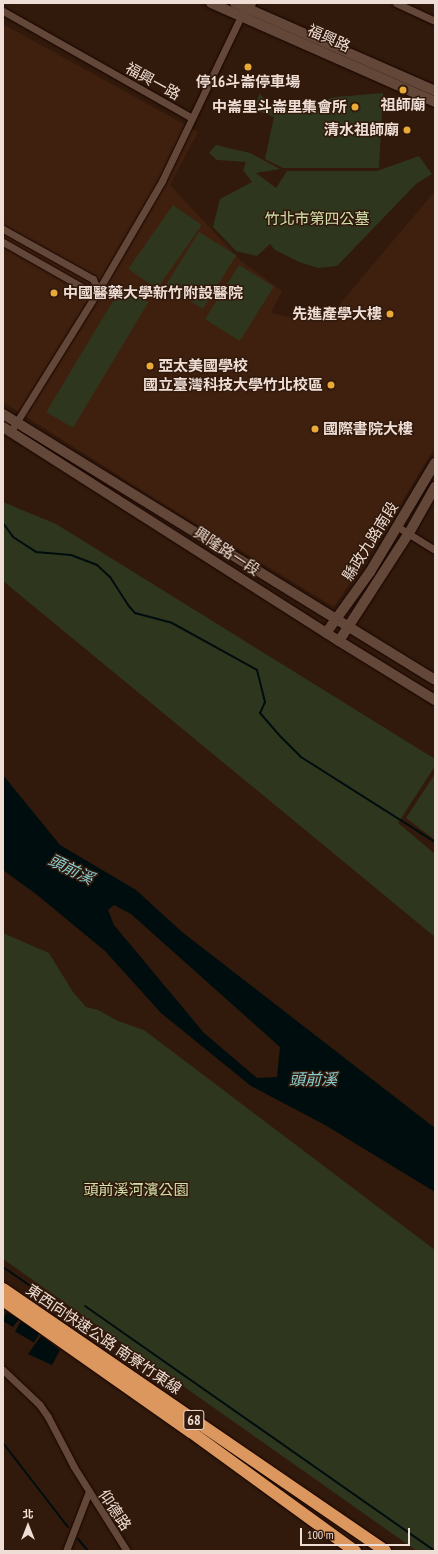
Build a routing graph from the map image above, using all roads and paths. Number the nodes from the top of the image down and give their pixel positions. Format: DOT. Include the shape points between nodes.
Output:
graph roads {
  1 [pos="211,3"];
  2 [pos="234,3"];
  3 [pos="396,3"];
  4 [pos="250,6"];
  5 [pos="3,11"];
  6 [pos="240,16"];
  7 [pos="435,21"];
  8 [pos="435,91"];
  9 [pos="435,102"];
  10 [pos="192,118"];
  11 [pos="3,229"];
  12 [pos="3,242"];
  13 [pos="98,291"];
  14 [pos="3,414"];
  15 [pos="17,422"];
  16 [pos="7,429"];
  17 [pos="435,463"];
  18 [pos="435,487"];
  19 [pos="398,527"];
  20 [pos="409,533"];
  21 [pos="435,550"];
  22 [pos="337,618"];
  23 [pos="349,626"];
  24 [pos="326,633"];
  25 [pos="339,641"];
  26 [pos="435,680"];
  27 [pos="435,700"];
  28 [pos="3,1289"];
  29 [pos="3,1300"];
  30 [pos="3,1370"];
  31 [pos="89,1491"];
  32 [pos="66,1551"];
  33 [pos="126,1551"];
  34 [pos="355,1551"];
  35 [pos="385,1551"];
  1 -- 6 [label="street, 福興路"];
  2 -- 4 [label="street, 福興路"];
  3 -- 7 [label="street"];
  4 -- 6 [label="street"];
  4 -- 8 [label="street, 福興路"];
  5 -- 10 [label="street, 福興一路"];
  6 -- 9 [label="street, 福興路"];
  6 -- 10 [label="street, 福興一路"];
  10 -- 13 [label="street" via="162,181"];
  11 -- 13 [label="street" via="93,278"];
  12 -- 13 [label="street" via="87,290"];
  13 -- 15 [label="street"];
  14 -- 15 [label="street, 興隆路一段"];
  15 -- 16 [label="street"];
  15 -- 22 [label="street, 興隆路一段" via="217,547"];
  16 -- 24 [label="street, 興隆路一段"];
  17 -- 19 [label="street, 縣政九路南段"];
  18 -- 20 [label="street, 縣政九路南段"];
  19 -- 20 [label="street"];
  19 -- 22 [label="street, 縣政九路南段"];
  20 -- 21 [label="street"];
  20 -- 23 [label="street, 縣政九路南段"];
  22 -- 23 [label="street, 興隆路一段"];
  22 -- 24 [label="street, 縣政九路南段"];
  23 -- 25 [label="street, 縣政九路南段"];
  23 -- 26 [label="street, 興隆路一段"];
  24 -- 25 [label="street, 興隆路一段"];
  25 -- 27 [label="street, 興隆路一段"];
  28 -- 35 [label="highway, 東西向快速公路 南寮竹東線 / 68"];
  29 -- 34 [label="highway, 東西向快速公路 南寮竹東線 / 68"];
  30 -- 31 [label="street" via="39,1404"];
  31 -- 32 [label="street, 仰德路"];
  31 -- 33 [label="street, 仰德路"];
}
